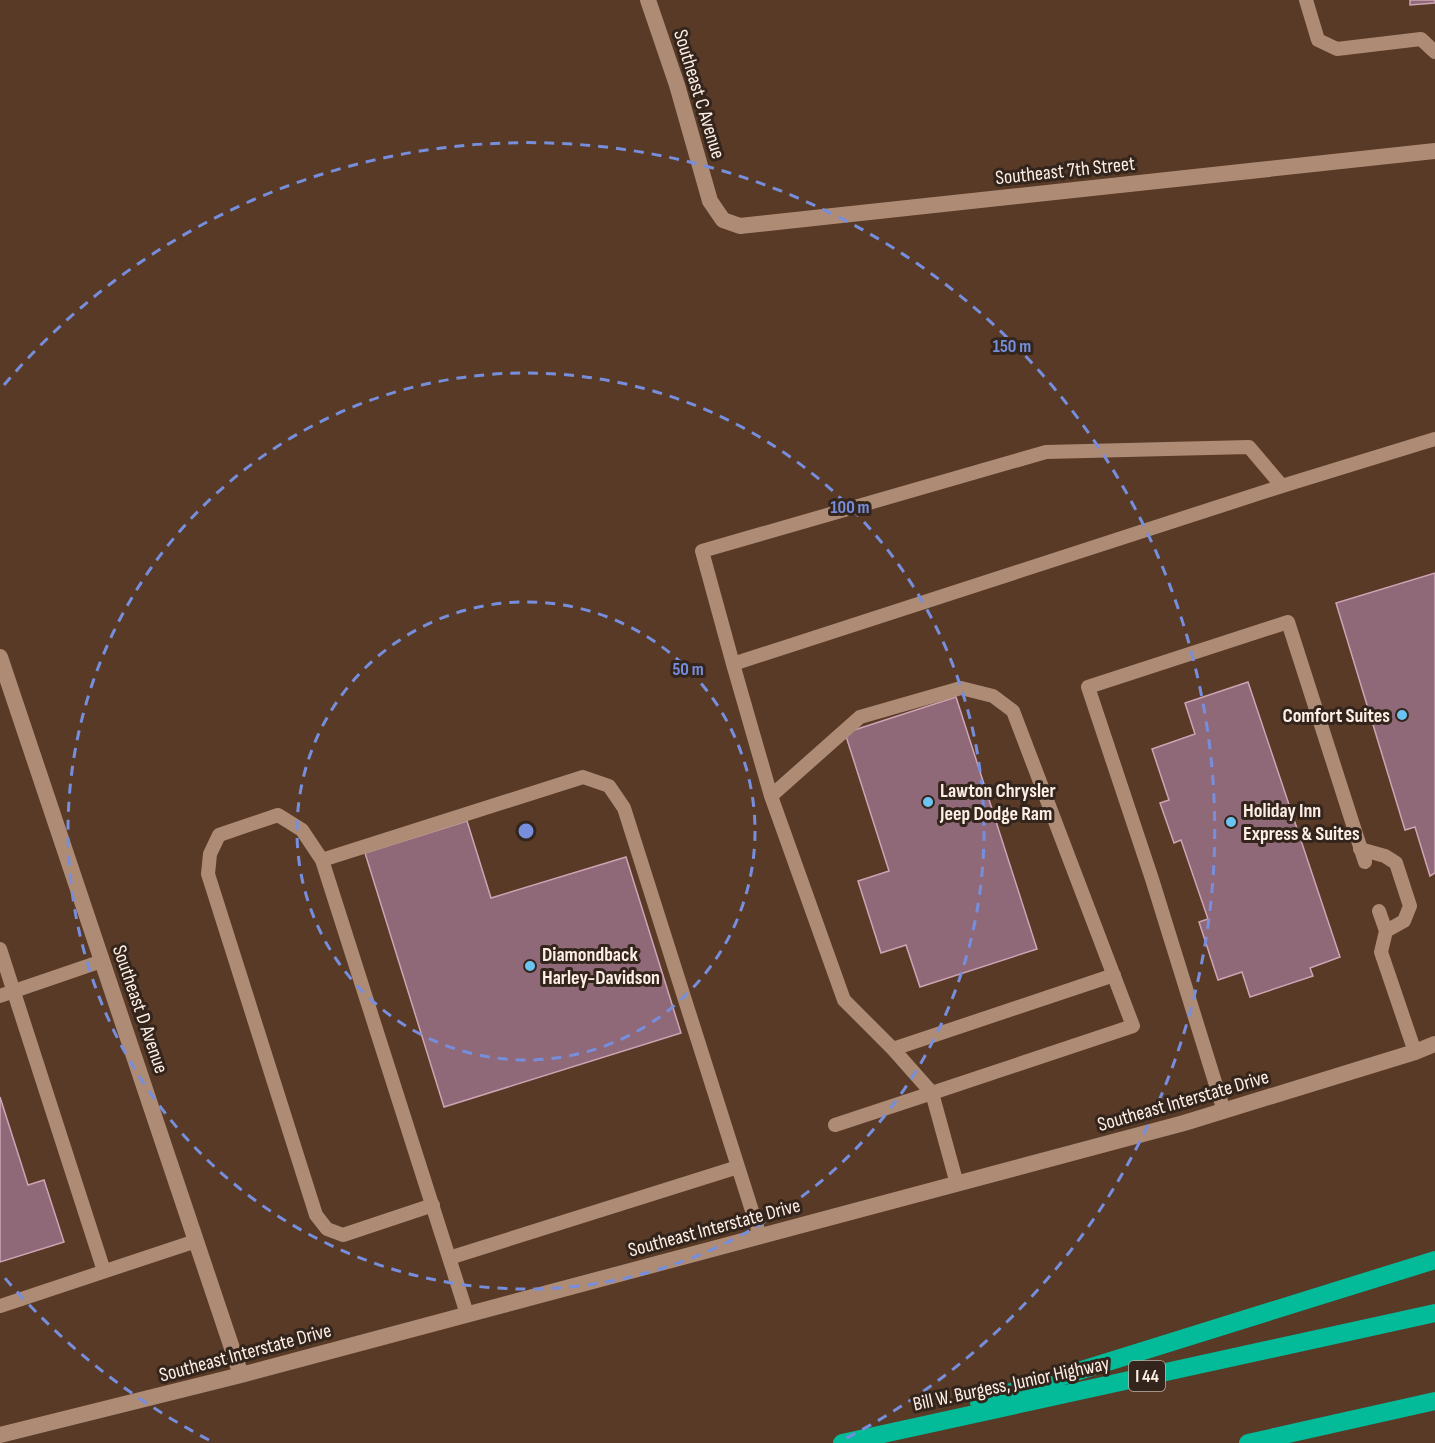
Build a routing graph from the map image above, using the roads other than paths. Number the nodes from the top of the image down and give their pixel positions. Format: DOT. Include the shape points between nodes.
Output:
graph roads {
  1 [pos="648,0"];
  2 [pos="1306,0"];
  3 [pos="1435,52"];
  4 [pos="1435,151"];
  5 [pos="710,201"];
  6 [pos="1435,439"];
  7 [pos="1282,486"];
  8 [pos="0,657"];
  9 [pos="733,664"];
  10 [pos="771,796"];
  11 [pos="322,861"];
  12 [pos="1379,911"];
  13 [pos="1386,932"];
  14 [pos="0,949"];
  15 [pos="102,961"];
  16 [pos="1114,975"];
  17 [pos="14,991"];
  18 [pos="0,996"];
  19 [pos="1435,1044"];
  20 [pos="893,1048"];
  21 [pos="1415,1052"];
  22 [pos="932,1093"];
  23 [pos="1224,1111"];
  24 [pos="835,1125"];
  25 [pos="738,1167"];
  26 [pos="957,1184"];
  27 [pos="433,1206"];
  28 [pos="760,1236"];
  29 [pos="196,1241"];
  30 [pos="449,1258"];
  31 [pos="1435,1260"];
  32 [pos="104,1271"];
  33 [pos="0,1306"];
  34 [pos="1435,1313"];
  35 [pos="467,1314"];
  36 [pos="242,1375"];
  37 [pos="1435,1401"];
  38 [pos="0,1435"];
  39 [pos="851,1441"];
  40 [pos="1248,1443"];
  1 -- 5 [label="street, Southeast C Avenue"];
  2 -- 3 [label="lane" via="1318,40 1337,49 1421,39"];
  4 -- 5 [label="street, Southeast 7th Street" via="740,226 723,220"];
  6 -- 7 [label="lane"];
  7 -- 9 [label="lane"];
  7 -- 9 [label="lane" via="1249,447 1046,452 702,551"];
  8 -- 15 [label="street, Southeast D Avenue"];
  9 -- 10 [label="lane"];
  10 -- 16 [label="lane" via="860,717 962,688 993,696 1013,711"];
  10 -- 20 [label="lane" via="844,1000"];
  11 -- 25 [label="lane" via="583,777 609,786 624,808"];
  11 -- 27 [label="lane"];
  11 -- 27 [label="lane" via="302,830 278,815 219,835 210,854 208,874 316,1215 327,1229 344,1235"];
  12 -- 13 [label="lane"];
  13 -- 21 [label="lane" via="1381,952"];
  13 -- 23 [label="lane" via="1404,921 1410,906 1400,874 1396,863 1385,856 1362,856 1288,622 1088,687"];
  14 -- 17 [label="lane"];
  15 -- 17 [label="lane"];
  15 -- 29 [label="street, Southeast D Avenue"];
  16 -- 20 [label="lane"];
  16 -- 22 [label="lane" via="1133,1026"];
  17 -- 18 [label="lane"];
  17 -- 32 [label="lane"];
  19 -- 21 [label="street, Southeast Interstate Drive"];
  20 -- 22 [label="lane"];
  21 -- 23 [label="street, Southeast Interstate Drive"];
  22 -- 24 [label="lane"];
  22 -- 26 [label="lane"];
  23 -- 26 [label="street, Southeast Interstate Drive"];
  25 -- 28 [label="lane"];
  25 -- 30 [label="lane"];
  26 -- 28 [label="street, Southeast Interstate Drive"];
  27 -- 30 [label="lane"];
  28 -- 35 [label="street, Southeast Interstate Drive"];
  29 -- 32 [label="lane"];
  29 -- 36 [label="street, Southeast D Avenue"];
  30 -- 35 [label="lane"];
  31 -- 39 [label="highway"];
  32 -- 33 [label="lane"];
  34 -- 39 [label="highway, Bill W. Burgess, Junior Highway / I 44"];
  35 -- 36 [label="street, Southeast Interstate Drive"];
  36 -- 38 [label="street, Southeast Interstate Drive"];
  37 -- 40 [label="highway"];
}
